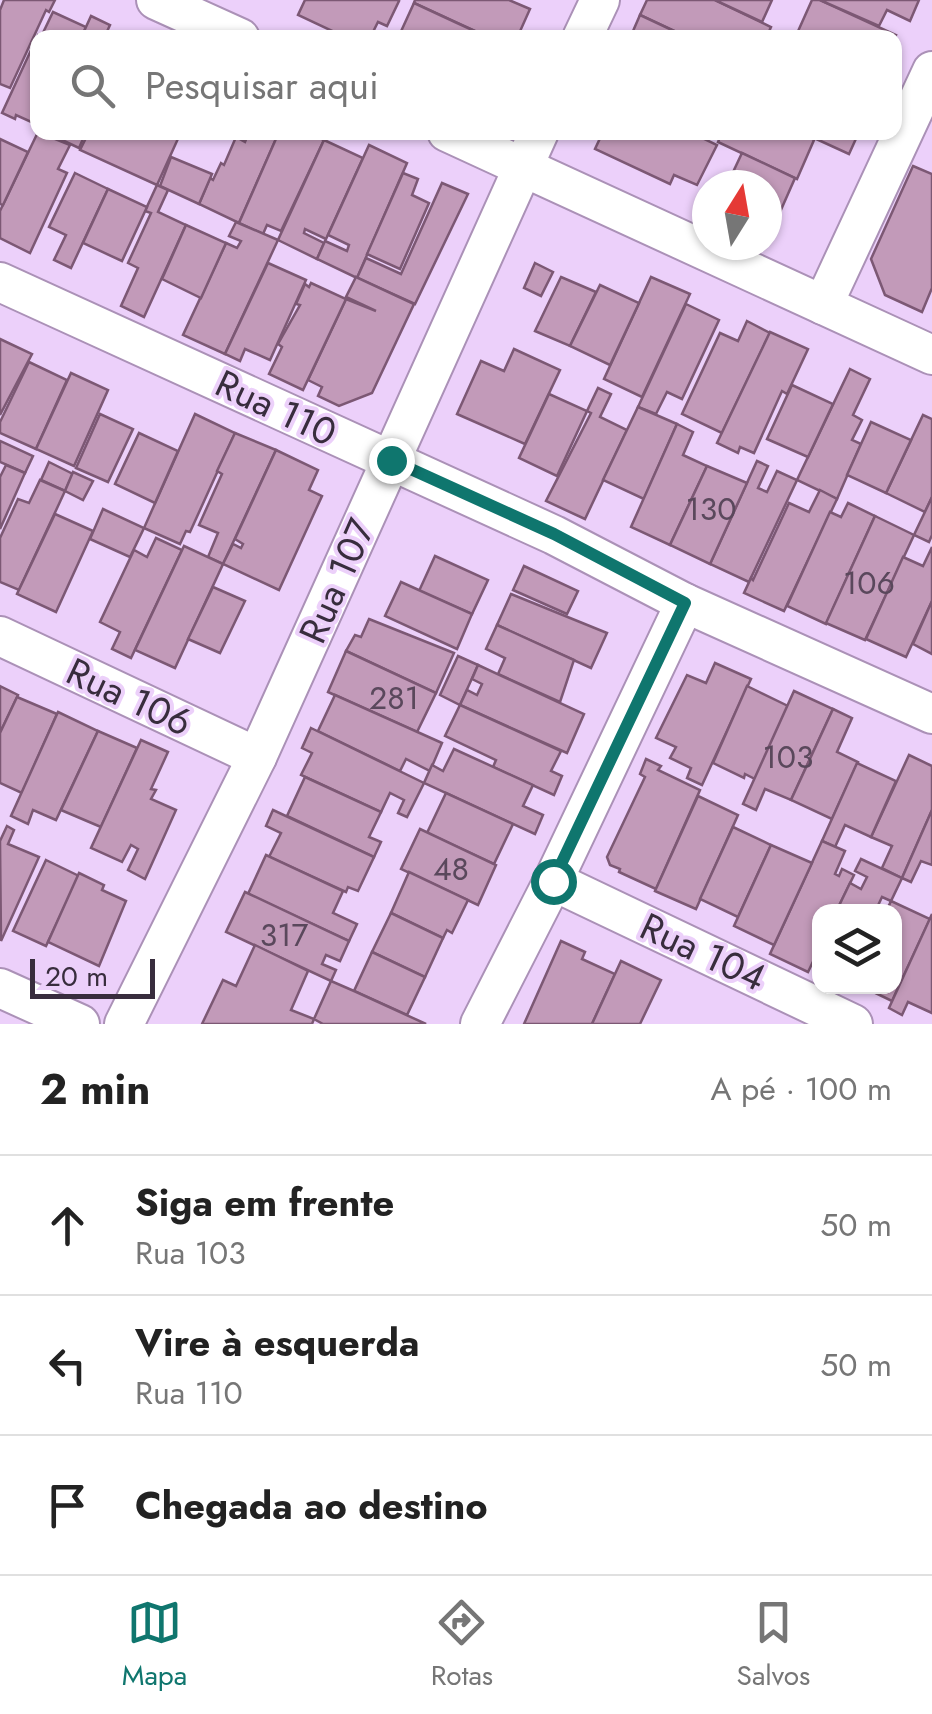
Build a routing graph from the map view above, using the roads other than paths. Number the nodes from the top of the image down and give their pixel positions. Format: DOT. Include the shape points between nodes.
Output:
graph roads {
  1 [pos="156,0"];
  2 [pos="600,0"];
  3 [pos="236,23"];
  4 [pos="586,30"];
  5 [pos="932,71"];
  6 [pos="902,135"];
  7 [pos="463,140"];
  8 [pos="535,140"];
  9 [pos="900,140"];
  10 [pos="523,168"];
  11 [pos="0,282"];
  12 [pos="823,305"];
  13 [pos="932,355"];
  14 [pos="391,460"];
  15 [pos="685,603"];
  16 [pos="0,636"];
  17 [pos="932,714"];
  18 [pos="258,758"];
  19 [pos="553,881"];
  20 [pos="0,988"];
  21 [pos="80,1024"];
  22 [pos="124,1024"];
  23 [pos="480,1024"];
  24 [pos="854,1024"];
  1 -- 3 [label="street"];
  2 -- 4 [label="street"];
  5 -- 6 [label="street"];
  7 -- 10 [label="street"];
  8 -- 10 [label="street, Rua 107"];
  9 -- 12 [label="street"];
  10 -- 12 [label="street"];
  10 -- 14 [label="street, Rua 107"];
  11 -- 14 [label="street, Rua 110"];
  12 -- 13 [label="street"];
  14 -- 15 [label="street, Rua 110"];
  14 -- 18 [label="street, Rua 107"];
  15 -- 17 [label="street, Rua 110"];
  15 -- 19 [label="street"];
  16 -- 18 [label="street, Rua 106"];
  18 -- 22 [label="street, Rua 107"];
  19 -- 23 [label="street"];
  19 -- 24 [label="street, Rua 104"];
  20 -- 21 [label="street"];
}
